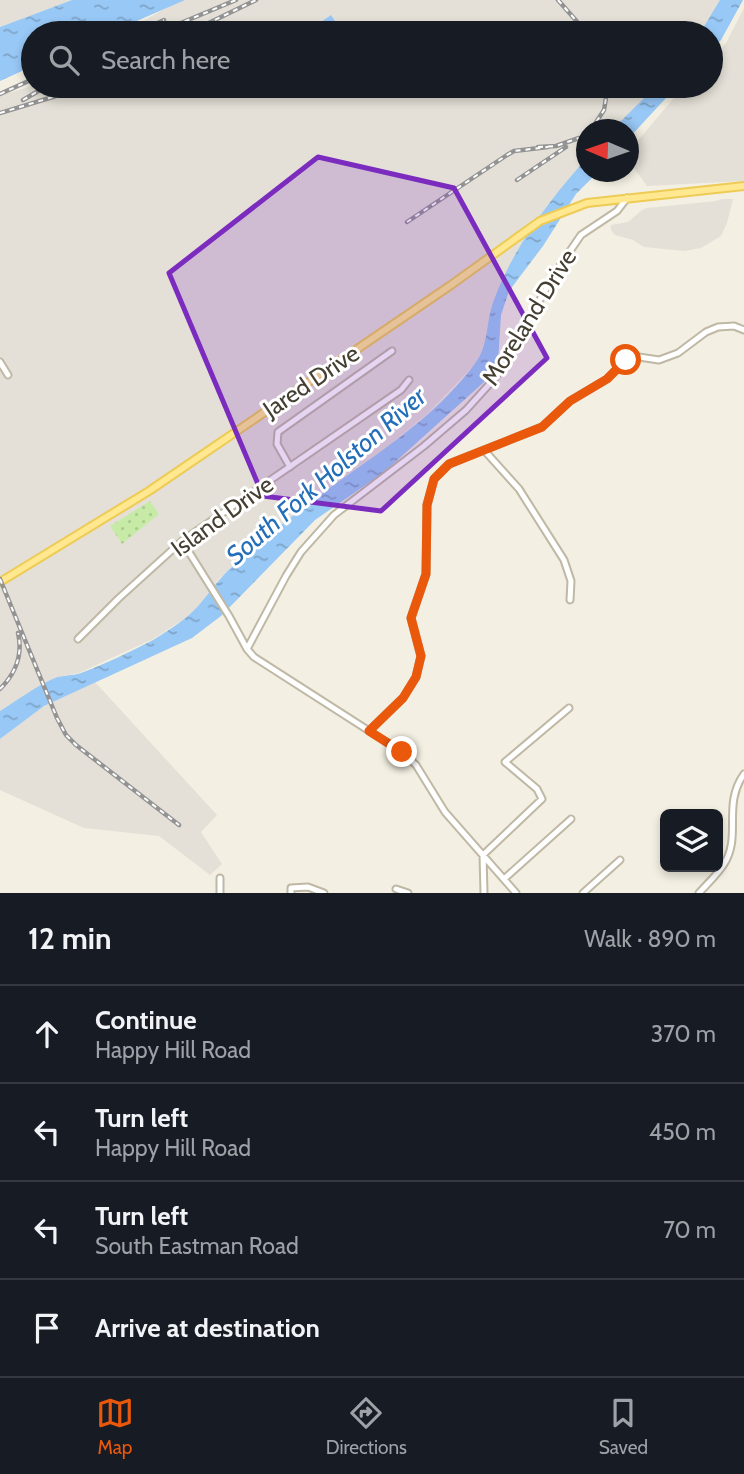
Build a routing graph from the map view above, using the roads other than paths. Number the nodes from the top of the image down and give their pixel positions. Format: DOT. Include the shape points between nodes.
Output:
graph roads {
  1 [pos="744,186"];
  2 [pos="628,197"];
  3 [pos="744,330"];
  4 [pos="392,351"];
  5 [pos="0,362"];
  6 [pos="8,375"];
  7 [pos="409,380"];
  8 [pos="484,450"];
  9 [pos="290,467"];
  10 [pos="182,541"];
  11 [pos="0,582"];
  12 [pos="570,600"];
  13 [pos="78,639"];
  14 [pos="247,649"];
  15 [pos="569,708"];
  16 [pos="369,731"];
  17 [pos="744,774"];
  18 [pos="570,819"];
  19 [pos="484,855"];
  20 [pos="620,860"];
  21 [pos="220,878"];
  22 [pos="504,879"];
  23 [pos="396,890"];
  24 [pos="291,891"];
  25 [pos="220,893"];
  26 [pos="324,893"];
  27 [pos="408,893"];
  28 [pos="484,893"];
  29 [pos="516,893"];
  30 [pos="583,893"];
  31 [pos="699,893"];
  1 -- 2 [label="main road"];
  2 -- 11 [label="main road, Jared Drive" via="587,203 531,227 149,491"];
  2 -- 14 [label="street, Moreland Drive" via="617,211 581,235 495,378 466,410 334,515 301,552"];
  3 -- 8 [label="street" via="718,327 678,354 659,360 626,360 542,427"];
  4 -- 9 [label="street" via="278,432 277,444"];
  5 -- 6 [label="street"];
  7 -- 9 [label="street, Island Drive"];
  8 -- 12 [label="street" via="519,489 564,560 571,581"];
  8 -- 16 [label="street" via="449,464 434,479 427,505 426,574 411,618 421,656 416,677 403,698"];
  9 -- 10 [label="street, Island Drive"];
  10 -- 13 [label="street, Island Drive"];
  10 -- 14 [label="street"];
  14 -- 16 [label="street"];
  15 -- 19 [label="street" via="505,762 537,789 542,799"];
  16 -- 19 [label="street" via="416,765 445,812"];
  17 -- 31 [label="street" via="734,790 725,864"];
  18 -- 22 [label="street"];
  19 -- 22 [label="street"];
  19 -- 28 [label="street"];
  20 -- 30 [label="street"];
  21 -- 25 [label="street"];
  22 -- 29 [label="street"];
  23 -- 27 [label="street"];
  24 -- 26 [label="street" via="308,887"];
}
